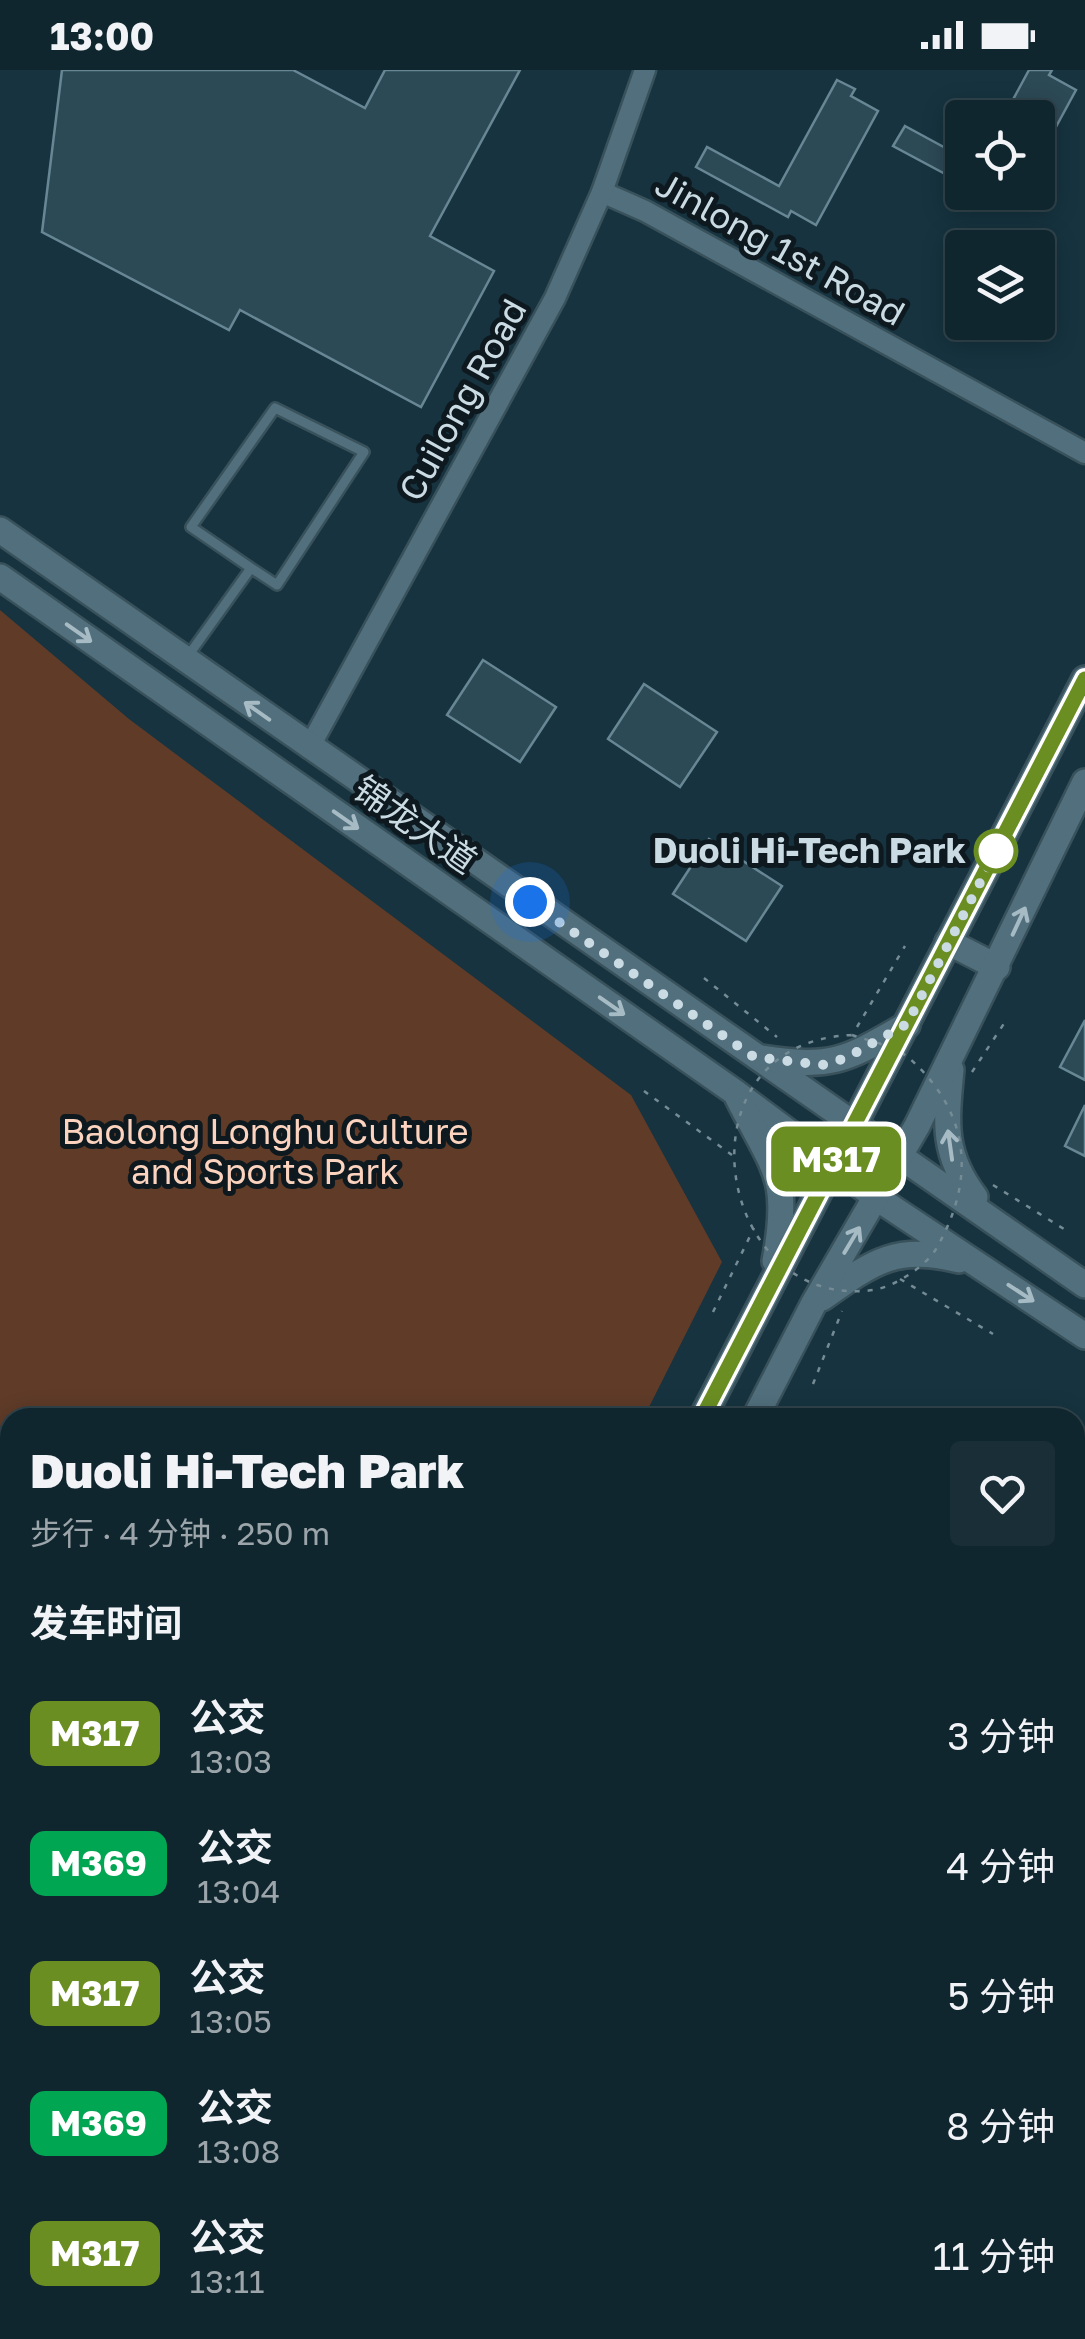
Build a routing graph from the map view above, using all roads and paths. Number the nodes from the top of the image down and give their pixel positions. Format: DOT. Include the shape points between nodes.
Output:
graph roads {
  1 [pos="645,70"];
  2 [pos="602,192"];
  3 [pos="1085,453"];
  4 [pos="0,530"];
  5 [pos="251,568"];
  6 [pos="0,577"];
  7 [pos="185,661"];
  8 [pos="1085,679"];
  9 [pos="309,748"];
  10 [pos="1085,782"];
  11 [pos="948,942"];
  12 [pos="905,946"];
  13 [pos="997,968"];
  14 [pos="704,978"];
  15 [pos="1006,1019"];
  16 [pos="907,1024"];
  17 [pos="852,1035"];
  18 [pos="776,1036"];
  19 [pos="952,1056"];
  20 [pos="754,1057"];
  21 [pos="968,1077"];
  22 [pos="644,1091"];
  23 [pos="736,1093"];
  24 [pos="854,1126"];
  25 [pos="732,1155"];
  26 [pos="901,1155"];
  27 [pos="962,1166"];
  28 [pos="832,1167"];
  29 [pos="976,1175"];
  30 [pos="991,1184"];
  31 [pos="876,1198"];
  32 [pos="993,1221"];
  33 [pos="754,1228"];
  34 [pos="1064,1229"];
  35 [pos="976,1264"];
  36 [pos="900,1279"];
  37 [pos="770,1283"];
  38 [pos="1085,1284"];
  39 [pos="814,1303"];
  40 [pos="842,1311"];
  41 [pos="712,1312"];
  42 [pos="992,1334"];
  43 [pos="1085,1336"];
  44 [pos="813,1384"];
  45 [pos="707,1408"];
  46 [pos="760,1408"];
  1 -- 2 [label="street, Cuilong Road"];
  2 -- 3 [label="street, Jinlong 1st Road"];
  2 -- 9 [label="street, Cuilong Road" via="556,298"];
  4 -- 7 [label="main road, 锦龙大道"];
  5 -- 5 [label="lane" via="191,528 275,408 364,452 277,585"];
  5 -- 7 [label="lane"];
  6 -- 23 [label="main road, 锦龙大道, one-way"];
  9 -- 7 [label="main road, 锦龙大道, one-way"];
  8 -- 11 [label="main road"];
  9 -- 20 [label="main road, 锦龙大道"];
  13 -- 10 [label="main road, one-way"];
  11 -- 13 [label="main road"];
  11 -- 16 [label="main road"];
  12 -- 17 [label="path"];
  13 -- 19 [label="main road"];
  14 -- 18 [label="path"];
  15 -- 21 [label="path"];
  16 -- 20 [label="main road" via="822,1065"];
  16 -- 24 [label="main road"];
  17 -- 25 [label="path, bridge" via="790,1048 754,1082 737,1118"];
  17 -- 27 [label="path, bridge" via="906,1056 949,1106"];
  19 -- 26 [label="main road"];
  32 -- 19 [label="main road, one-way" via="948,1152"];
  20 -- 24 [label="main road, 锦龙大道"];
  22 -- 25 [label="path"];
  23 -- 28 [label="main road, 锦龙大道"];
  23 -- 37 [label="main road" via="778,1169 783,1194"];
  24 -- 26 [label="main road, 锦龙大道"];
  24 -- 28 [label="main road"];
  25 -- 33 [label="path, bridge" via="740,1202"];
  26 -- 31 [label="main road"];
  26 -- 32 [label="main road, 锦龙大道"];
  27 -- 29 [label="path"];
  27 -- 36 [label="path, bridge" via="957,1209 933,1255"];
  28 -- 31 [label="main road, 锦龙大道"];
  28 -- 37 [label="main road"];
  30 -- 34 [label="path"];
  31 -- 35 [label="main road, 锦龙大道"];
  39 -- 31 [label="main road, one-way"];
  32 -- 38 [label="main road, 锦龙大道"];
  33 -- 36 [label="path, bridge" via="773,1258 811,1283 850,1292"];
  33 -- 41 [label="path"];
  35 -- 39 [label="main road" via="912,1251 890,1256"];
  35 -- 43 [label="main road, 锦龙大道, one-way"];
  36 -- 42 [label="path"];
  37 -- 45 [label="main road"];
  39 -- 46 [label="main road"];
  40 -- 44 [label="path"];
}
